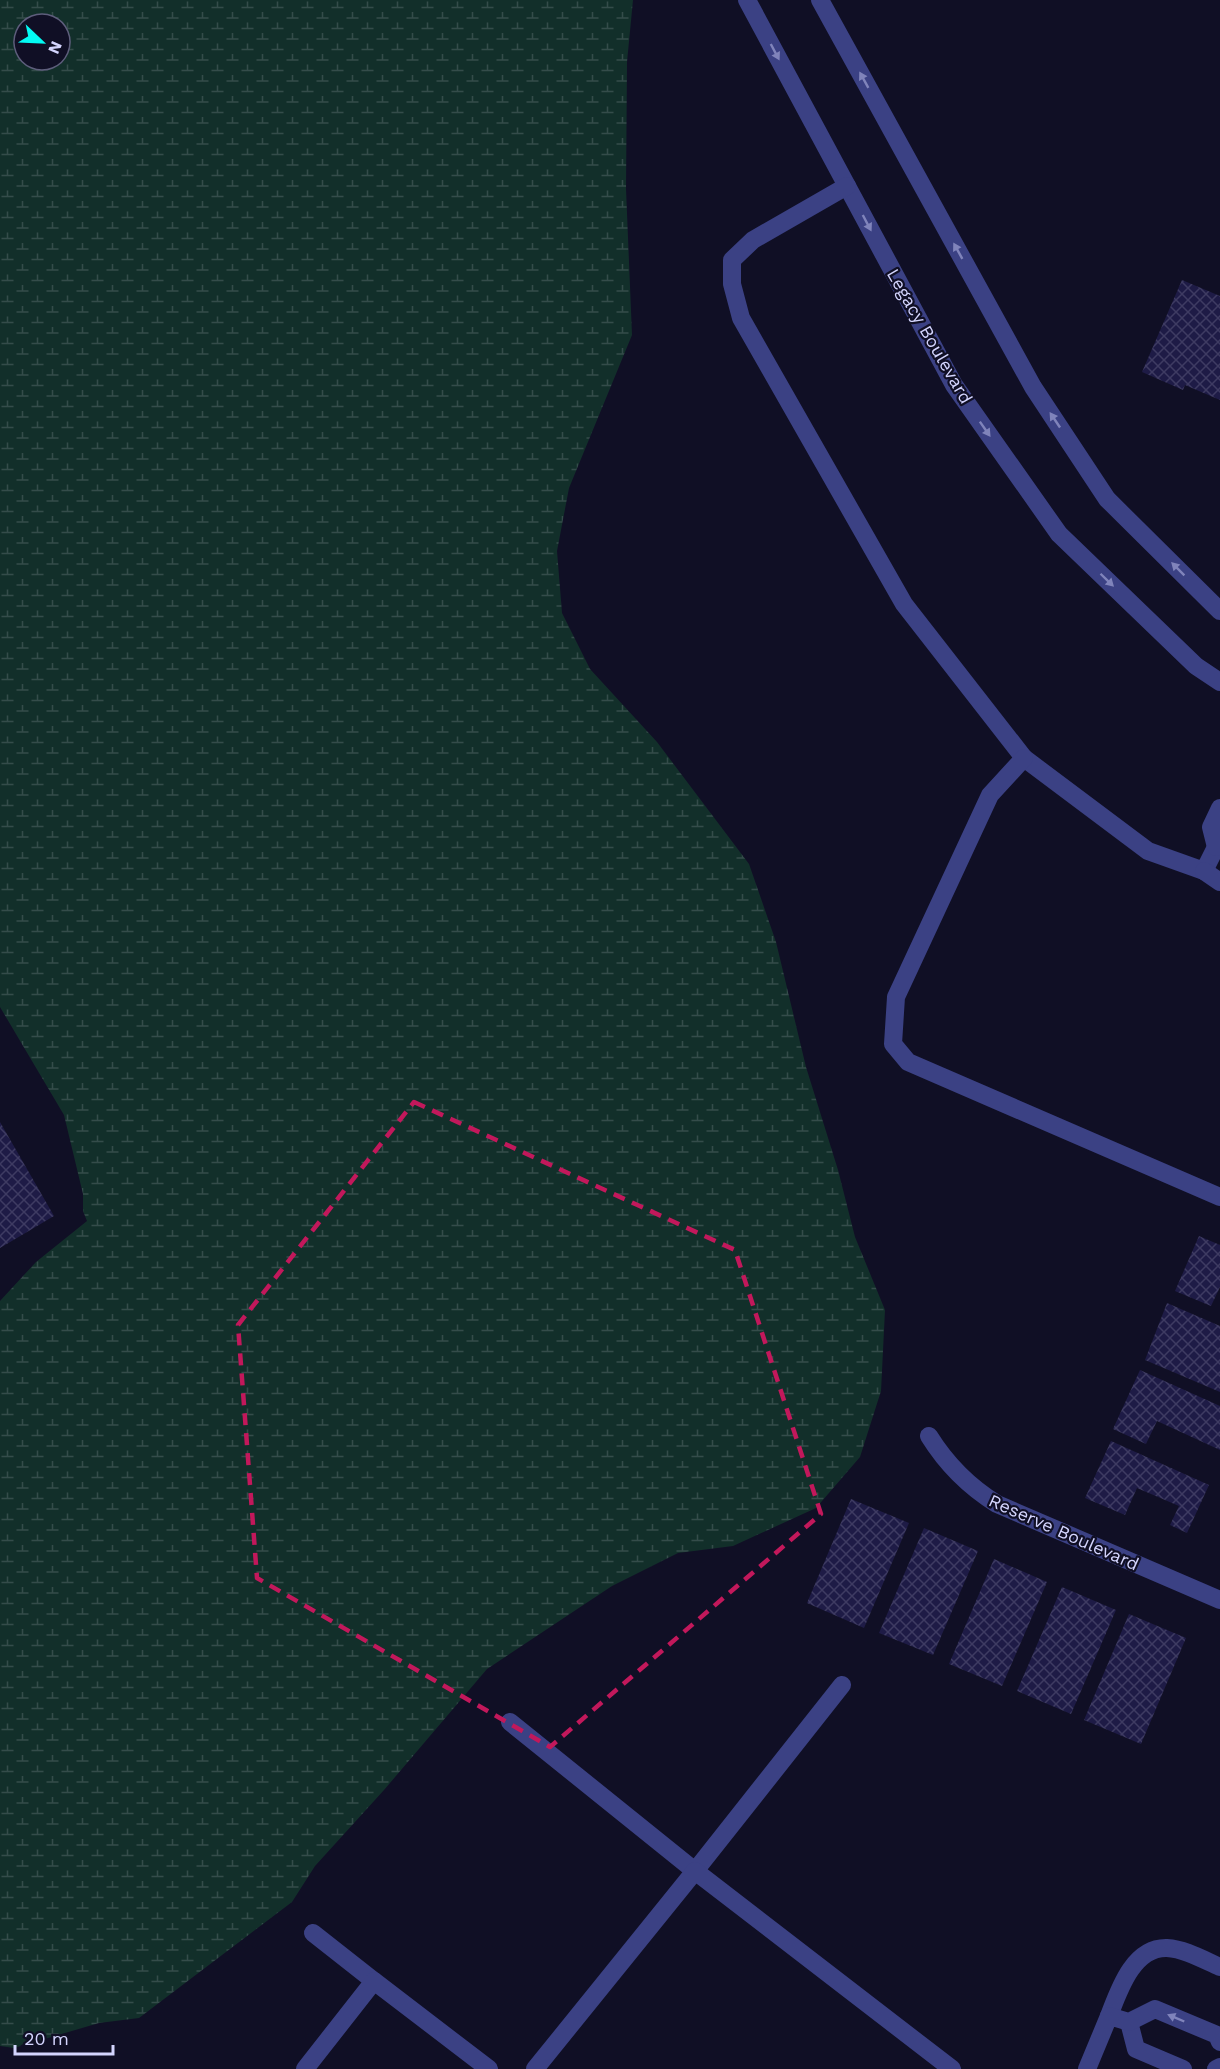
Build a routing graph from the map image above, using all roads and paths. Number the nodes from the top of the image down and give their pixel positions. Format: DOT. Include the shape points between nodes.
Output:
graph roads {
  1 [pos="747,0"];
  2 [pos="820,0"];
  3 [pos="847,186"];
  4 [pos="1220,610"];
  5 [pos="1220,682"];
  6 [pos="1024,758"];
  7 [pos="1220,808"];
  8 [pos="1218,846"];
  9 [pos="1204,871"];
  10 [pos="1220,882"];
  11 [pos="1220,1197"];
  12 [pos="929,1436"];
  13 [pos="1220,1600"];
  14 [pos="842,1685"];
  15 [pos="510,1722"];
  16 [pos="695,1871"];
  17 [pos="313,1933"];
  18 [pos="1220,1967"];
  19 [pos="374,1981"];
  20 [pos="1109,2016"];
  21 [pos="1129,2022"];
  22 [pos="1220,2042"];
  23 [pos="305,2069"];
  24 [pos="489,2069"];
  25 [pos="535,2069"];
  26 [pos="952,2069"];
  27 [pos="1087,2069"];
  28 [pos="1183,2069"];
  1 -- 3 [label="street, Legacy Boulevard, one-way"];
  4 -- 2 [label="street, one-way" via="1107,499 1033,387"];
  3 -- 5 [label="street, Legacy Boulevard, one-way" via="954,385 1059,534 1196,666"];
  3 -- 6 [label="street" via="753,240 732,260 732,284 741,318 904,604"];
  6 -- 9 [label="street" via="1148,851"];
  6 -- 11 [label="street" via="990,795 896,997 893,1044 908,1062"];
  7 -- 8 [label="street" via="1211,827"];
  8 -- 9 [label="street"];
  9 -- 10 [label="street"];
  12 -- 13 [label="street, Reserve Boulevard" via="958,1475 997,1504"];
  14 -- 16 [label="street"];
  15 -- 16 [label="street"];
  16 -- 25 [label="street"];
  16 -- 26 [label="street"];
  17 -- 19 [label="street"];
  18 -- 20 [label="street" via="1165,1948 1142,1956 1123,1982"];
  19 -- 23 [label="street"];
  19 -- 24 [label="street"];
  20 -- 21 [label="street"];
  20 -- 27 [label="street"];
  22 -- 21 [label="street, one-way" via="1217,2035 1155,2009"];
  21 -- 28 [label="street" via="1136,2049"];
}
